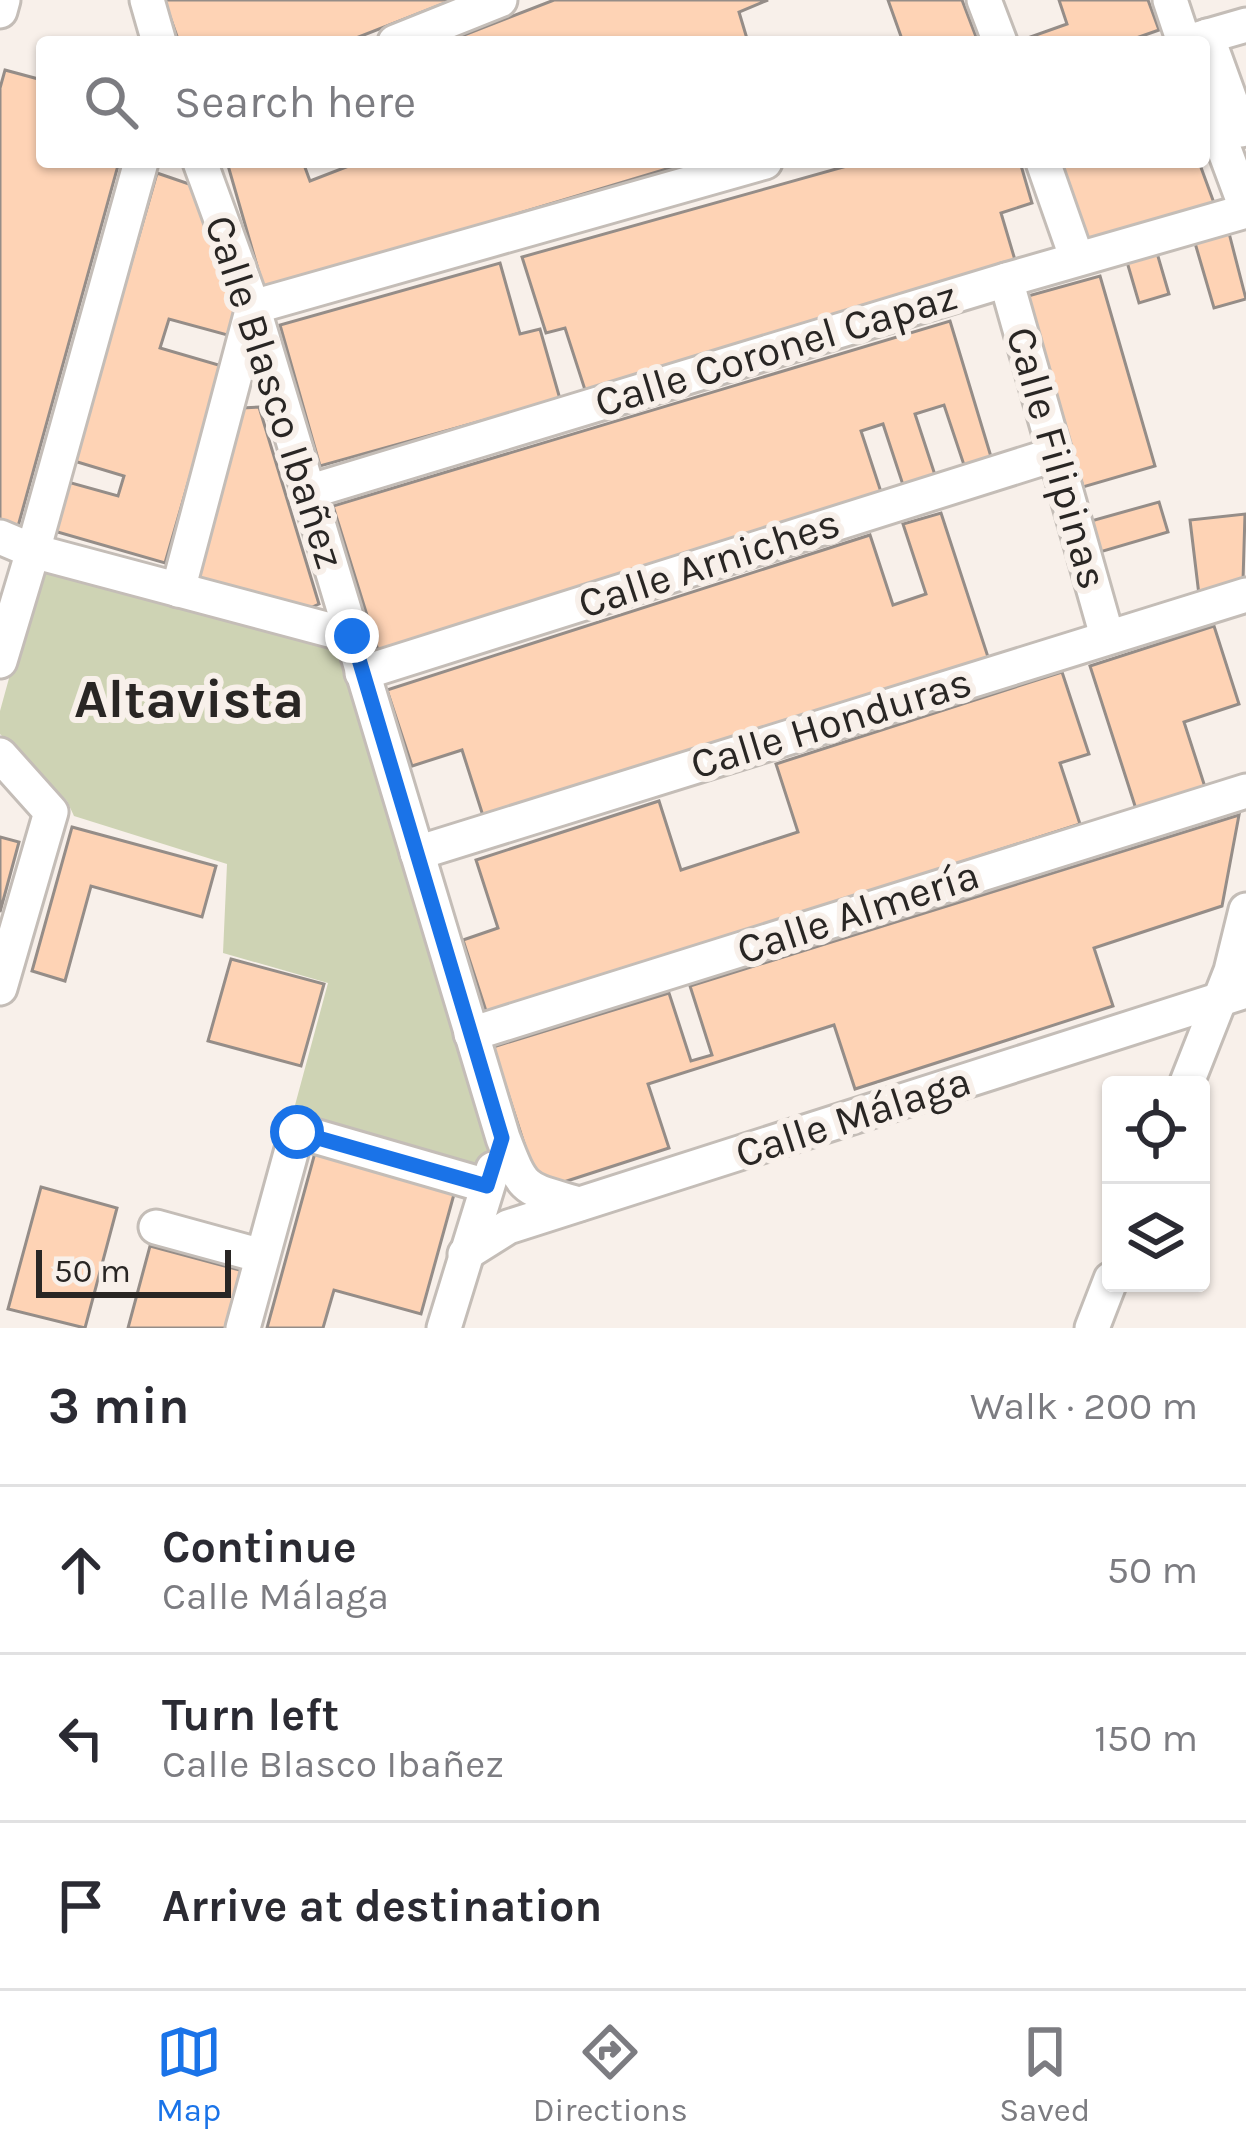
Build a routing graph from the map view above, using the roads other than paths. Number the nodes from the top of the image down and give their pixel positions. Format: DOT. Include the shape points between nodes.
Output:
graph roads {
  1 [pos="3,0"];
  2 [pos="146,0"];
  3 [pos="500,0"];
  4 [pos="984,0"];
  5 [pos="1170,0"];
  6 [pos="0,10"];
  7 [pos="1246,25"];
  8 [pos="157,36"];
  9 [pos="410,36"];
  10 [pos="998,36"];
  11 [pos="1190,36"];
  12 [pos="1206,36"];
  13 [pos="1210,75"];
  14 [pos="1210,111"];
  15 [pos="1246,144"];
  16 [pos="139,168"];
  17 [pos="202,168"];
  18 [pos="745,168"];
  19 [pos="1045,168"];
  20 [pos="1246,210"];
  21 [pos="1077,259"];
  22 [pos="1006,280"];
  23 [pos="253,307"];
  24 [pos="1056,454"];
  25 [pos="308,492"];
  26 [pos="0,537"];
  27 [pos="33,551"];
  28 [pos="178,590"];
  29 [pos="1246,595"];
  30 [pos="352,636"];
  31 [pos="1107,636"];
  32 [pos="0,661"];
  33 [pos="362,673"];
  34 [pos="0,755"];
  35 [pos="1246,791"];
  36 [pos="417,853"];
  37 [pos="1246,910"];
  38 [pos="0,988"];
  39 [pos="1233,996"];
  40 [pos="471,1034"];
  41 [pos="1191,1076"];
  42 [pos="502,1138"];
  43 [pos="487,1186"];
  44 [pos="579,1204"];
  45 [pos="156,1227"];
  46 [pos="465,1254"];
  47 [pos="262,1256"];
  48 [pos="1106,1292"];
  49 [pos="243,1328"];
  50 [pos="444,1328"];
  51 [pos="1092,1328"];
  1 -- 6 [label="street"];
  2 -- 8 [label="street"];
  3 -- 9 [label="street"];
  4 -- 10 [label="street"];
  5 -- 11 [label="street"];
  7 -- 12 [label="street"];
  13 -- 15 [label="street"];
  14 -- 20 [label="street"];
  16 -- 27 [label="street"];
  17 -- 23 [label="street, Calle Blasco Ibañez"];
  18 -- 23 [label="street"];
  19 -- 21 [label="street"];
  20 -- 21 [label="street, Calle Coronel Capaz"];
  21 -- 22 [label="street, Calle Coronel Capaz"];
  22 -- 24 [label="street, Calle Filipinas"];
  22 -- 25 [label="street, Calle Coronel Capaz"];
  23 -- 25 [label="street, Calle Blasco Ibañez"];
  23 -- 28 [label="street"];
  24 -- 31 [label="street, Calle Filipinas"];
  24 -- 33 [label="street, Calle Arniches"];
  25 -- 30 [label="street, Calle Blasco Ibañez"];
  26 -- 27 [label="street"];
  27 -- 28 [label="street"];
  27 -- 32 [label="street"];
  28 -- 30 [label="street"];
  29 -- 31 [label="street, Calle Honduras"];
  30 -- 33 [label="street, Calle Blasco Ibañez"];
  31 -- 36 [label="street, Calle Honduras"];
  33 -- 36 [label="street, Calle Blasco Ibañez"];
  34 -- 38 [label="street" via="51,812"];
  35 -- 40 [label="street, Calle Almería"];
  36 -- 40 [label="street, Calle Blasco Ibañez"];
  37 -- 39 [label="street"];
  39 -- 41 [label="street"];
  39 -- 44 [label="street, Calle Málaga"];
  40 -- 42 [label="street, Calle Blasco Ibañez"];
  42 -- 43 [label="street"];
  42 -- 44 [label="street, Calle Blasco Ibañez" via="530,1190"];
  43 -- 46 [label="street"];
  43 -- 47 [label="street" via="297,1132"];
  44 -- 46 [label="street, Calle Málaga" via="508,1227"];
  45 -- 47 [label="street"];
  46 -- 50 [label="street"];
  47 -- 49 [label="street"];
  48 -- 51 [label="street"];
}
